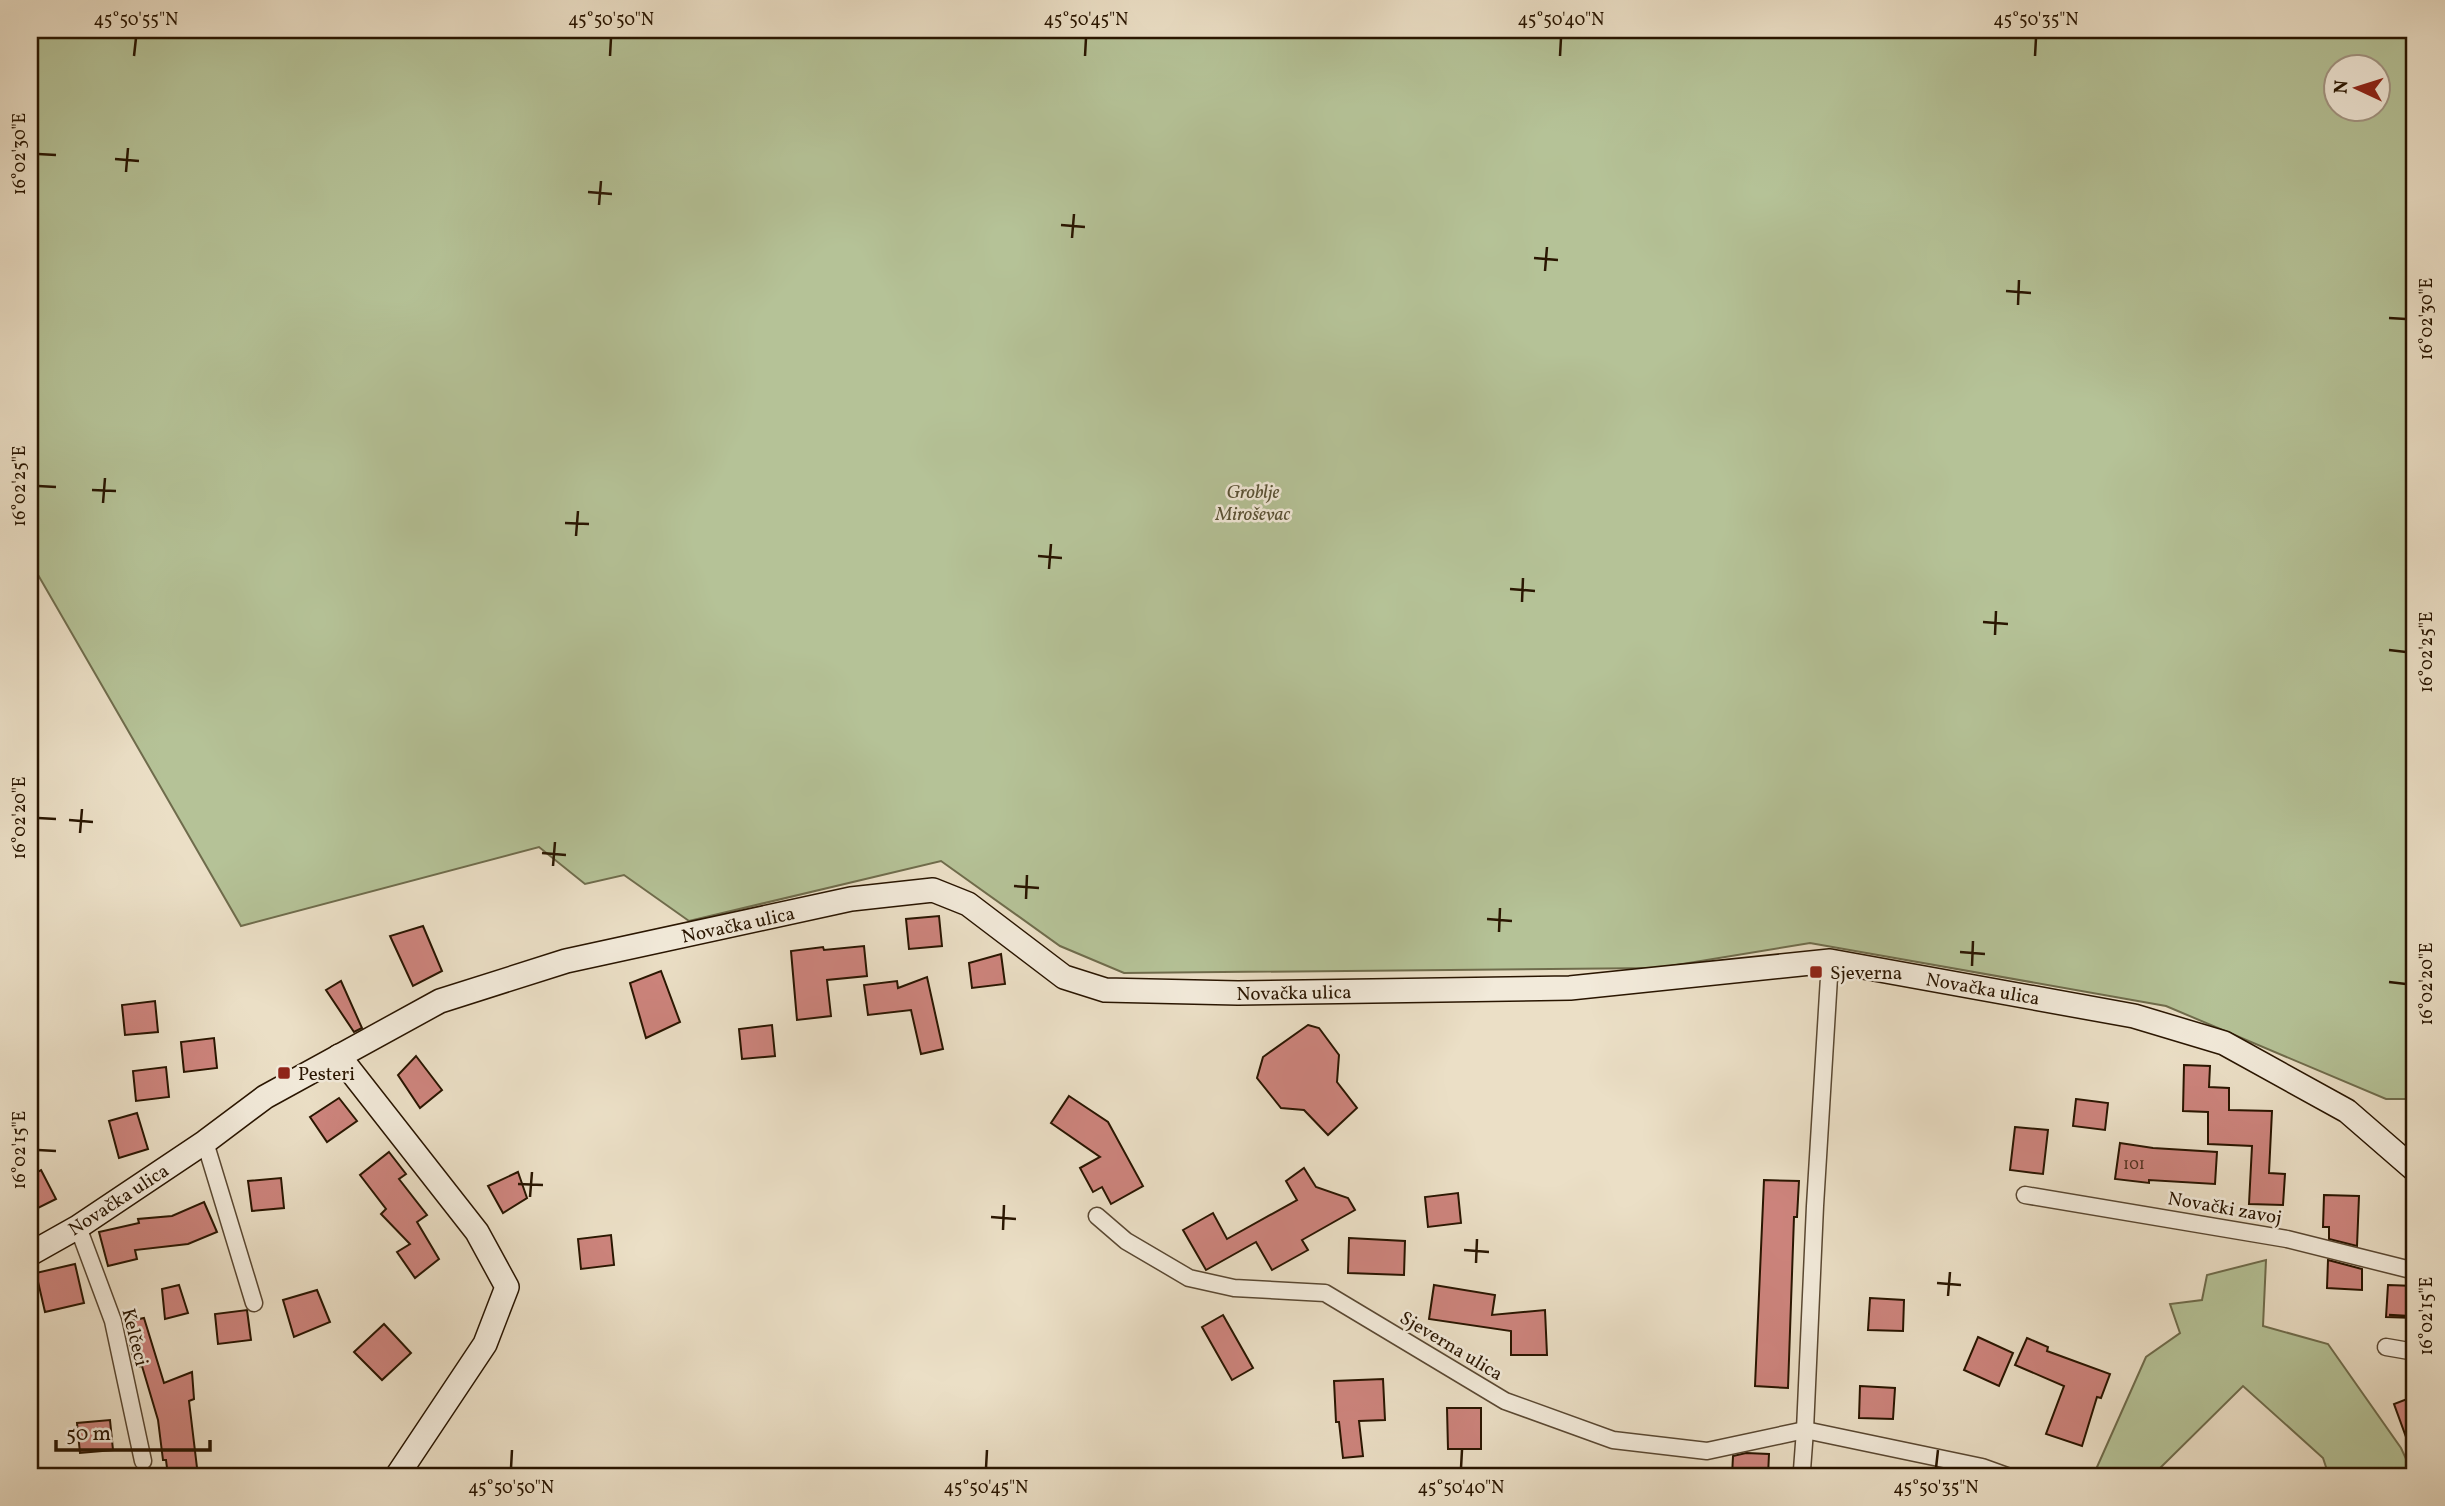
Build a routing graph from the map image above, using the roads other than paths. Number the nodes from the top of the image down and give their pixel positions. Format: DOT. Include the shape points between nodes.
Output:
graph roads {
  1 [pos="1830,961"];
  2 [pos="339,1056"];
  3 [pos="205,1142"];
  4 [pos="2415,1170"];
  5 [pos="2025,1195"];
  6 [pos="1097,1216"];
  7 [pos="78,1227"];
  8 [pos="30,1254"];
  9 [pos="2415,1271"];
  10 [pos="254,1303"];
  11 [pos="2386,1347"];
  12 [pos="2415,1352"];
  13 [pos="1805,1430"];
  14 [pos="143,1461"];
  15 [pos="397,1476"];
  16 [pos="1799,1476"];
  17 [pos="2007,1476"];
  1 -- 2 [label="street, Novačka ulica" via="1570,988 1238,993 1105,990 1064,977 968,904 933,890 851,899 566,961 440,1001"];
  1 -- 4 [label="street, Novačka ulica" via="2134,1016 2224,1043 2347,1111"];
  1 -- 13 [label="street"];
  2 -- 3 [label="street, Novačka ulica" via="265,1097"];
  2 -- 15 [label="street" via="477,1232 507,1287 485,1343"];
  3 -- 7 [label="street, Novačka ulica"];
  3 -- 10 [label="street"];
  5 -- 9 [label="street, Novački zavoj" via="2287,1239"];
  6 -- 13 [label="street, Sjeverna ulica" via="1126,1241 1189,1278 1234,1288 1325,1293 1505,1401 1613,1440 1707,1451"];
  7 -- 8 [label="street, Novačka ulica"];
  7 -- 14 [label="street, Kelčeci" via="113,1321"];
  11 -- 12 [label="street"];
  13 -- 16 [label="street"];
  13 -- 17 [label="street, Sjeverna ulica"];
}
